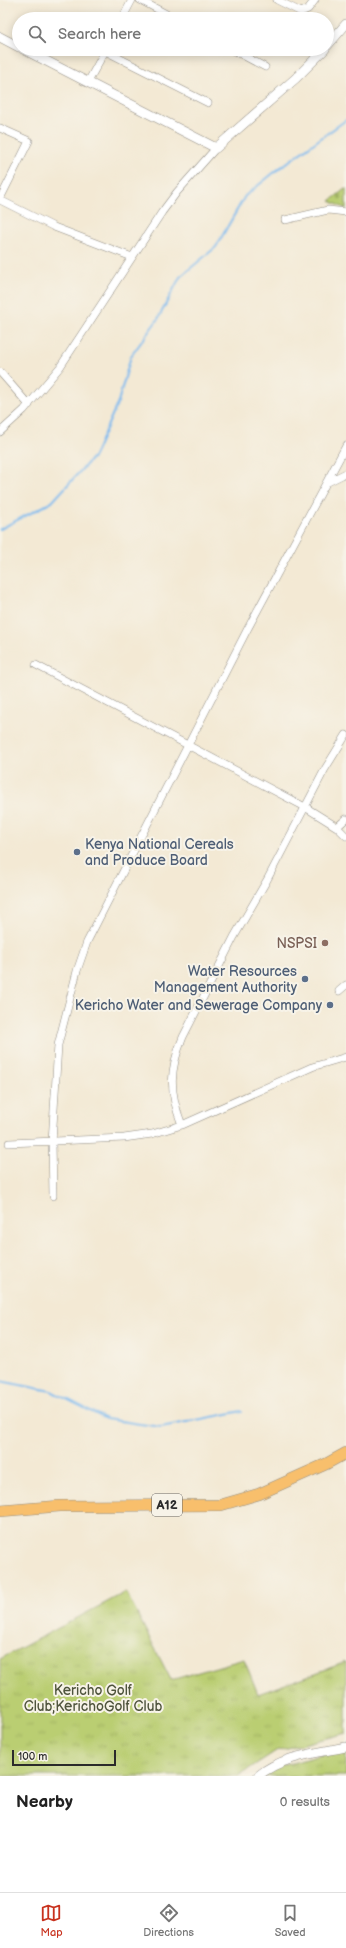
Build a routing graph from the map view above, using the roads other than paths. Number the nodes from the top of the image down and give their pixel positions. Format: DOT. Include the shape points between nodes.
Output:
graph roads {
  1 [pos="132,0"];
  2 [pos="140,0"];
  3 [pos="277,0"];
  4 [pos="314,0"];
  5 [pos="126,12"];
  6 [pos="163,12"];
  7 [pos="346,24"];
  8 [pos="0,37"];
  9 [pos="334,38"];
  10 [pos="12,43"];
  11 [pos="37,56"];
  12 [pos="102,56"];
  13 [pos="116,56"];
  14 [pos="244,56"];
  15 [pos="318,56"];
  16 [pos="265,67"];
  17 [pos="88,82"];
  18 [pos="208,104"];
  19 [pos="0,128"];
  20 [pos="216,148"];
  21 [pos="0,200"];
  22 [pos="346,212"];
  23 [pos="285,220"];
  24 [pos="132,257"];
  25 [pos="0,372"];
  26 [pos="29,405"];
  27 [pos="0,432"];
  28 [pos="346,446"];
  29 [pos="346,473"];
  30 [pos="326,483"];
  31 [pos="36,665"];
  32 [pos="346,735"];
  33 [pos="189,745"];
  34 [pos="305,807"];
  35 [pos="346,819"];
  36 [pos="337,828"];
  37 [pos="346,836"];
  38 [pos="346,985"];
  39 [pos="339,991"];
  40 [pos="346,1057"];
  41 [pos="182,1125"];
  42 [pos="52,1142"];
  43 [pos="9,1143"];
  44 [pos="53,1196"];
  45 [pos="346,1453"];
  46 [pos="346,1460"];
  47 [pos="326,1464"];
  48 [pos="0,1511"];
  49 [pos="346,1747"];
  50 [pos="258,1776"];
  1 -- 5 [label="street"];
  2 -- 6 [label="street"];
  3 -- 4 [label="street" via="301,12 308,9"];
  7 -- 9 [label="street"];
  8 -- 10 [label="street"];
  11 -- 17 [label="street"];
  12 -- 17 [label="street"];
  13 -- 18 [label="street"];
  14 -- 16 [label="street"];
  15 -- 20 [label="street"];
  17 -- 20 [label="street"];
  19 -- 21 [label="street" via="29,141"];
  20 -- 24 [label="street" via="177,192"];
  21 -- 24 [label="street" via="54,227"];
  22 -- 23 [label="street" via="328,210"];
  24 -- 26 [label="street" via="60,367"];
  25 -- 26 [label="street"];
  26 -- 27 [label="street"];
  28 -- 30 [label="street"];
  29 -- 30 [label="street"];
  30 -- 33 [label="street"];
  31 -- 33 [label="street"];
  32 -- 34 [label="street" via="328,762"];
  33 -- 34 [label="street"];
  33 -- 42 [label="street" via="87,942 58,1045"];
  34 -- 36 [label="street"];
  34 -- 41 [label="street" via="230,944 177,1051 172,1073 173,1094 174,1106"];
  35 -- 36 [label="street"];
  36 -- 37 [label="street"];
  38 -- 39 [label="street"];
  40 -- 41 [label="street" via="304,1070"];
  41 -- 42 [label="street" via="131,1137"];
  42 -- 43 [label="street"];
  42 -- 44 [label="street"];
  45 -- 47 [label="highway, A12"];
  46 -- 47 [label="highway, A12"];
  47 -- 48 [label="highway, A12" via="259,1494 221,1505 60,1506"];
  49 -- 50 [label="street" via="292,1758"];
}
